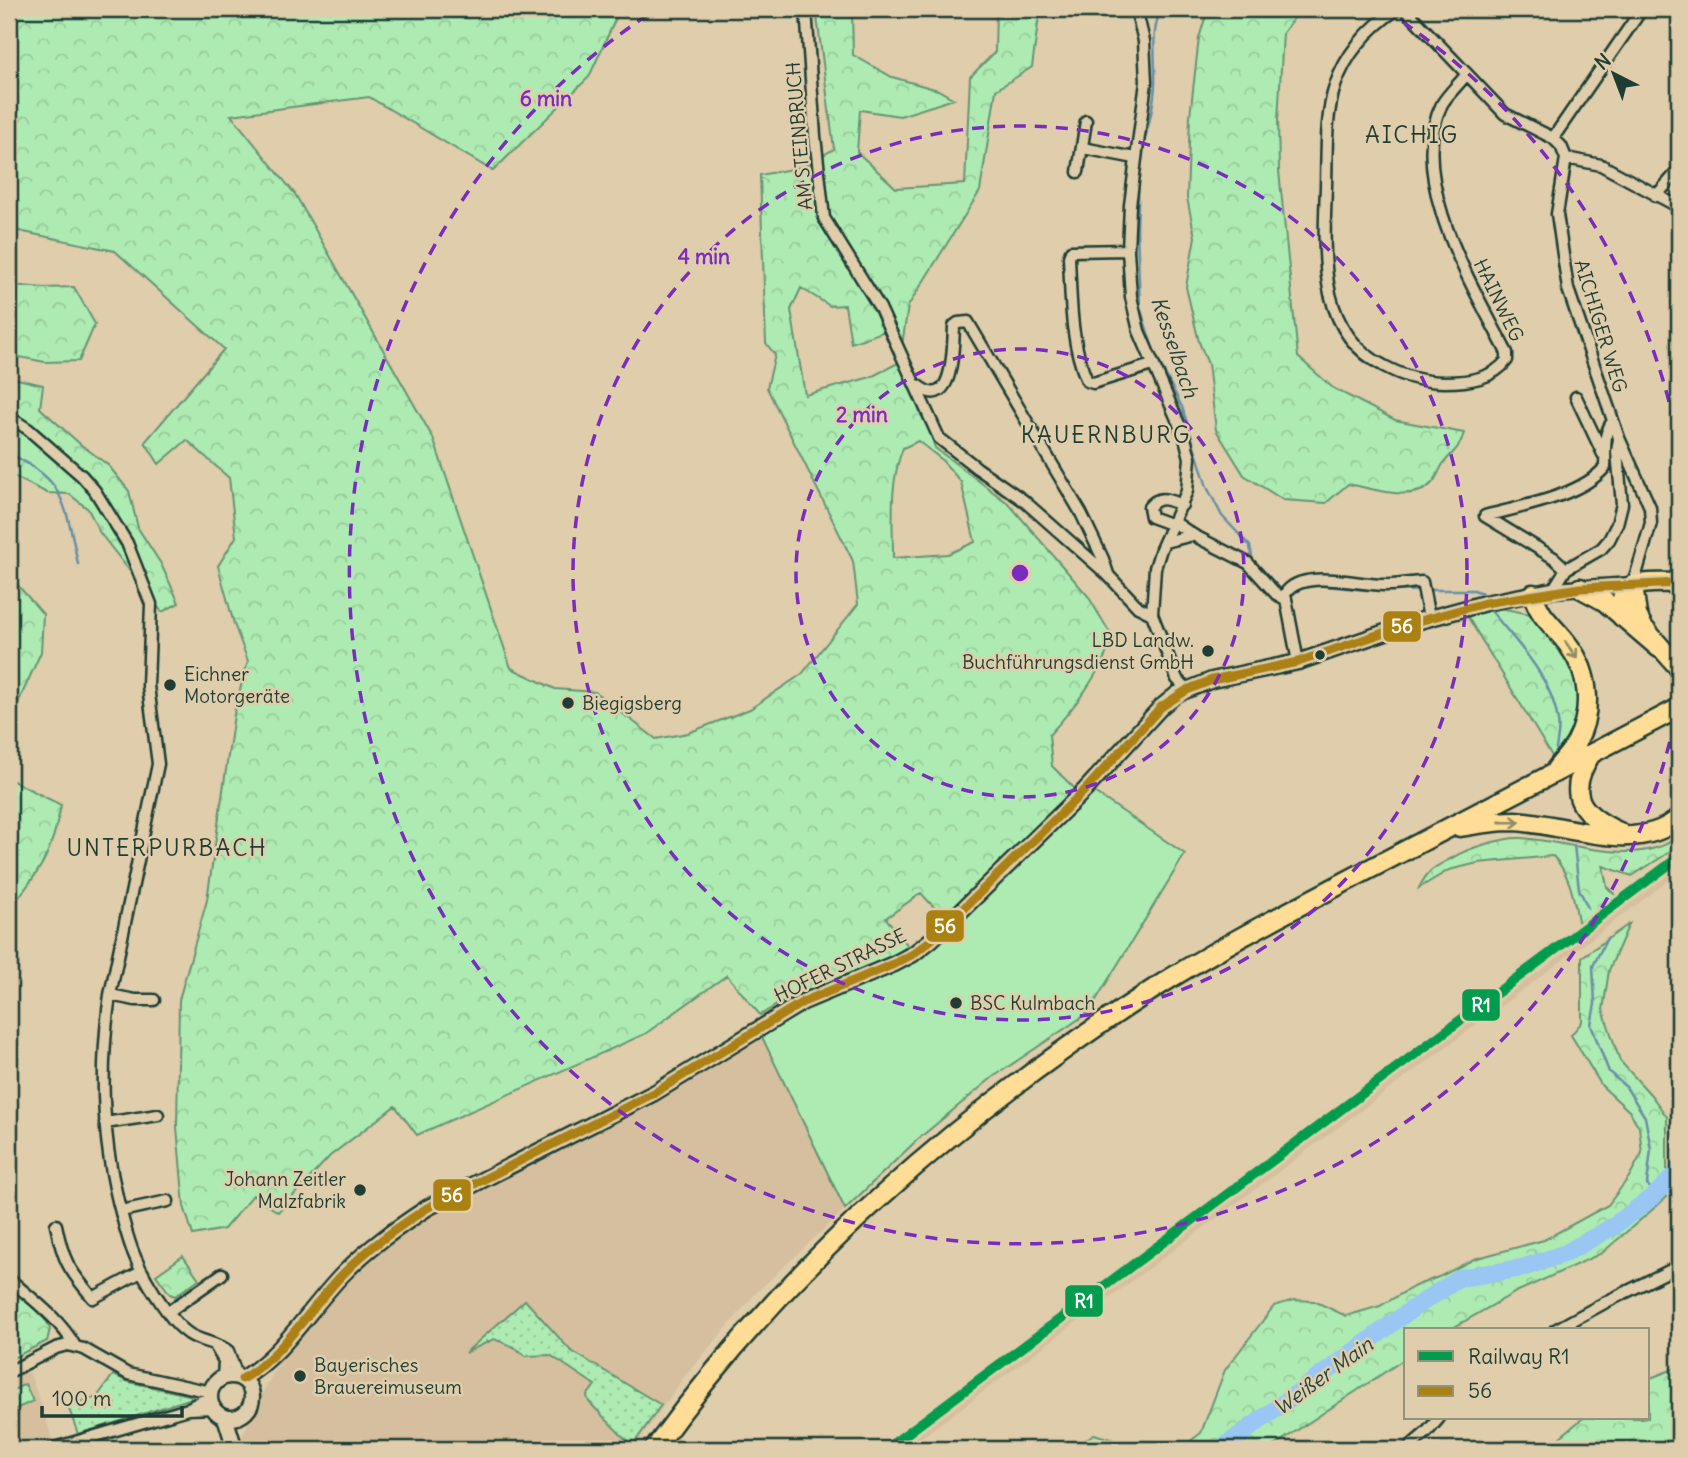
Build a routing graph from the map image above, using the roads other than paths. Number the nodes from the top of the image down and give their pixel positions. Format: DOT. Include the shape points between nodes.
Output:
graph roads {
  1 [pos="806,9"];
  2 [pos="1136,9"];
  3 [pos="1397,9"];
  4 [pos="1405,9"];
  5 [pos="1642,9"];
  6 [pos="1466,75"];
  7 [pos="1086,121"];
  8 [pos="1553,138"];
  9 [pos="1083,148"];
  10 [pos="1135,158"];
  11 [pos="1566,158"];
  12 [pos="1679,170"];
  13 [pos="1078,172"];
  14 [pos="1656,196"];
  15 [pos="1679,207"];
  16 [pos="1128,250"];
  17 [pos="1152,365"];
  18 [pos="917,385"];
  19 [pos="1576,397"];
  20 [pos="9,417"];
  21 [pos="1613,421"];
  22 [pos="1619,438"];
  23 [pos="1605,461"];
  24 [pos="1182,505"];
  25 [pos="1174,523"];
  26 [pos="1193,535"];
  27 [pos="1164,542"];
  28 [pos="1566,569"];
  29 [pos="1108,575"];
  30 [pos="1679,583"];
  31 [pos="1633,586"];
  32 [pos="1580,588"];
  33 [pos="1553,590"];
  34 [pos="1286,594"];
  35 [pos="1533,594"];
  36 [pos="1152,614"];
  37 [pos="1622,617"];
  38 [pos="1429,618"];
  39 [pos="1659,648"];
  40 [pos="1298,662"];
  41 [pos="1679,668"];
  42 [pos="1186,690"];
  43 [pos="1675,710"];
  44 [pos="1591,754"];
  45 [pos="1554,772"];
  46 [pos="1679,818"];
  47 [pos="1443,831"];
  48 [pos="1629,836"];
  49 [pos="110,995"];
  50 [pos="154,1000"];
  51 [pos="158,1115"];
  52 [pos="105,1123"];
  53 [pos="168,1201"];
  54 [pos="121,1211"];
  55 [pos="56,1225"];
  56 [pos="1679,1266"];
  57 [pos="141,1272"];
  58 [pos="222,1273"];
  59 [pos="9,1279"];
  60 [pos="168,1312"];
  61 [pos="1559,1328"];
  62 [pos="75,1346"];
  63 [pos="9,1372"];
  64 [pos="238,1380"];
  65 [pos="215,1403"];
  66 [pos="242,1415"];
  67 [pos="1437,1420"];
  68 [pos="234,1446"];
  69 [pos="51,1449"];
  70 [pos="654,1449"];
  71 [pos="1407,1449"];
  1 -- 18 [label="street, AM STEINBRUCH" via="824,218 880,308"];
  2 -- 10 [label="street" via="1144,41 1146,82"];
  3 -- 6 [label="street, HAINWEG" via="1362,38 1335,88 1329,123 1325,274 1336,315 1356,346 1389,369 1429,382 1479,378 1494,373 1507,360 1455,251 1436,191 1434,127 1443,103"];
  4 -- 6 [label="street"];
  5 -- 8 [label="street"];
  6 -- 8 [label="street" via="1505,114"];
  7 -- 9 [label="street"];
  8 -- 11 [label="street"];
  9 -- 10 [label="street"];
  9 -- 13 [label="street"];
  10 -- 16 [label="street"];
  11 -- 14 [label="street" via="1601,165"];
  11 -- 21 [label="street, AICHIGER WEG" via="1557,214 1561,252 1568,289"];
  12 -- 14 [label="street"];
  14 -- 15 [label="street"];
  16 -- 17 [label="street" via="1131,297"];
  16 -- 17 [label="street" via="1071,251 1074,334 1087,381"];
  17 -- 24 [label="street" via="1190,458"];
  18 -- 29 [label="street, AM STEINBRUCH" via="939,438 1023,500"];
  18 -- 29 [label="street" via="932,393 942,387 951,368 954,326 968,322 1081,513"];
  19 -- 23 [label="street"];
  20 -- 49 [label="street" via="90,484 127,543 151,604 148,686 158,764"];
  21 -- 22 [label="street, AICHIGER WEG"];
  21 -- 23 [label="street" via="1604,438"];
  22 -- 28 [label="street" via="1622,503 1617,524 1601,549"];
  22 -- 31 [label="street, AICHIGER WEG" via="1650,507 1651,523"];
  23 -- 28 [label="street" via="1603,470 1573,489 1485,516"];
  24 -- 25 [label="street"];
  24 -- 25 [label="street" via="1164,498 1149,508 1151,517"];
  25 -- 26 [label="street"];
  25 -- 27 [label="street"];
  26 -- 27 [label="street"];
  26 -- 34 [label="street" via="1248,563 1276,594"];
  27 -- 36 [label="street" via="1155,568"];
  28 -- 33 [label="street"];
  29 -- 36 [label="street" via="1138,607"];
  30 -- 31 [label="highway"];
  31 -- 32 [label="street, HOFER STRASSE"];
  31 -- 37 [label="highway" via="1619,604"];
  31 -- 39 [label="highway" via="1637,615"];
  32 -- 33 [label="street, HOFER STRASSE"];
  32 -- 37 [label="highway"];
  33 -- 35 [label="street, HOFER STRASSE"];
  34 -- 38 [label="street" via="1295,584 1317,579 1386,586 1422,582"];
  34 -- 40 [label="street"];
  35 -- 38 [label="street, HOFER STRASSE"];
  35 -- 45 [label="highway, one-way" via="1537,609 1580,663 1586,682 1585,718 1576,742"];
  36 -- 42 [label="street" via="1177,679"];
  37 -- 39 [label="highway"];
  38 -- 40 [label="street, HOFER STRASSE"];
  39 -- 41 [label="highway"];
  40 -- 42 [label="street, HOFER STRASSE"];
  42 -- 64 [label="street, HOFER STRASSE" via="1161,707 1085,790 913,954 803,1002 653,1093 427,1208 343,1274 266,1363"];
  43 -- 44 [label="highway"];
  44 -- 45 [label="highway"];
  44 -- 48 [label="highway" via="1577,784 1586,813"];
  45 -- 47 [label="highway"];
  46 -- 48 [label="highway" via="1657,831"];
  47 -- 48 [label="highway, one-way" via="1513,821"];
  47 -- 70 [label="highway" via="1267,922 1154,989 966,1123 809,1264 719,1363"];
  49 -- 50 [label="street"];
  49 -- 52 [label="street" via="103,1057"];
  51 -- 52 [label="street"];
  52 -- 54 [label="street" via="110,1171"];
  53 -- 54 [label="street"];
  54 -- 57 [label="street"];
  55 -- 57 [label="street" via="68,1267 93,1298"];
  56 -- 61 [label="street"];
  57 -- 60 [label="street"];
  58 -- 60 [label="street"];
  59 -- 62 [label="street" via="50,1314"];
  60 -- 64 [label="street" via="190,1335 228,1351"];
  62 -- 63 [label="street" via="56,1348"];
  62 -- 65 [label="street" via="128,1374"];
  64 -- 65 [label="street, HOFER STRASSE" via="215,1383"];
  64 -- 66 [label="street" via="250,1406"];
  65 -- 66 [label="street"];
  65 -- 68 [label="street"];
  65 -- 69 [label="street"];
  66 -- 68 [label="street"];
  67 -- 71 [label="street"];
}
